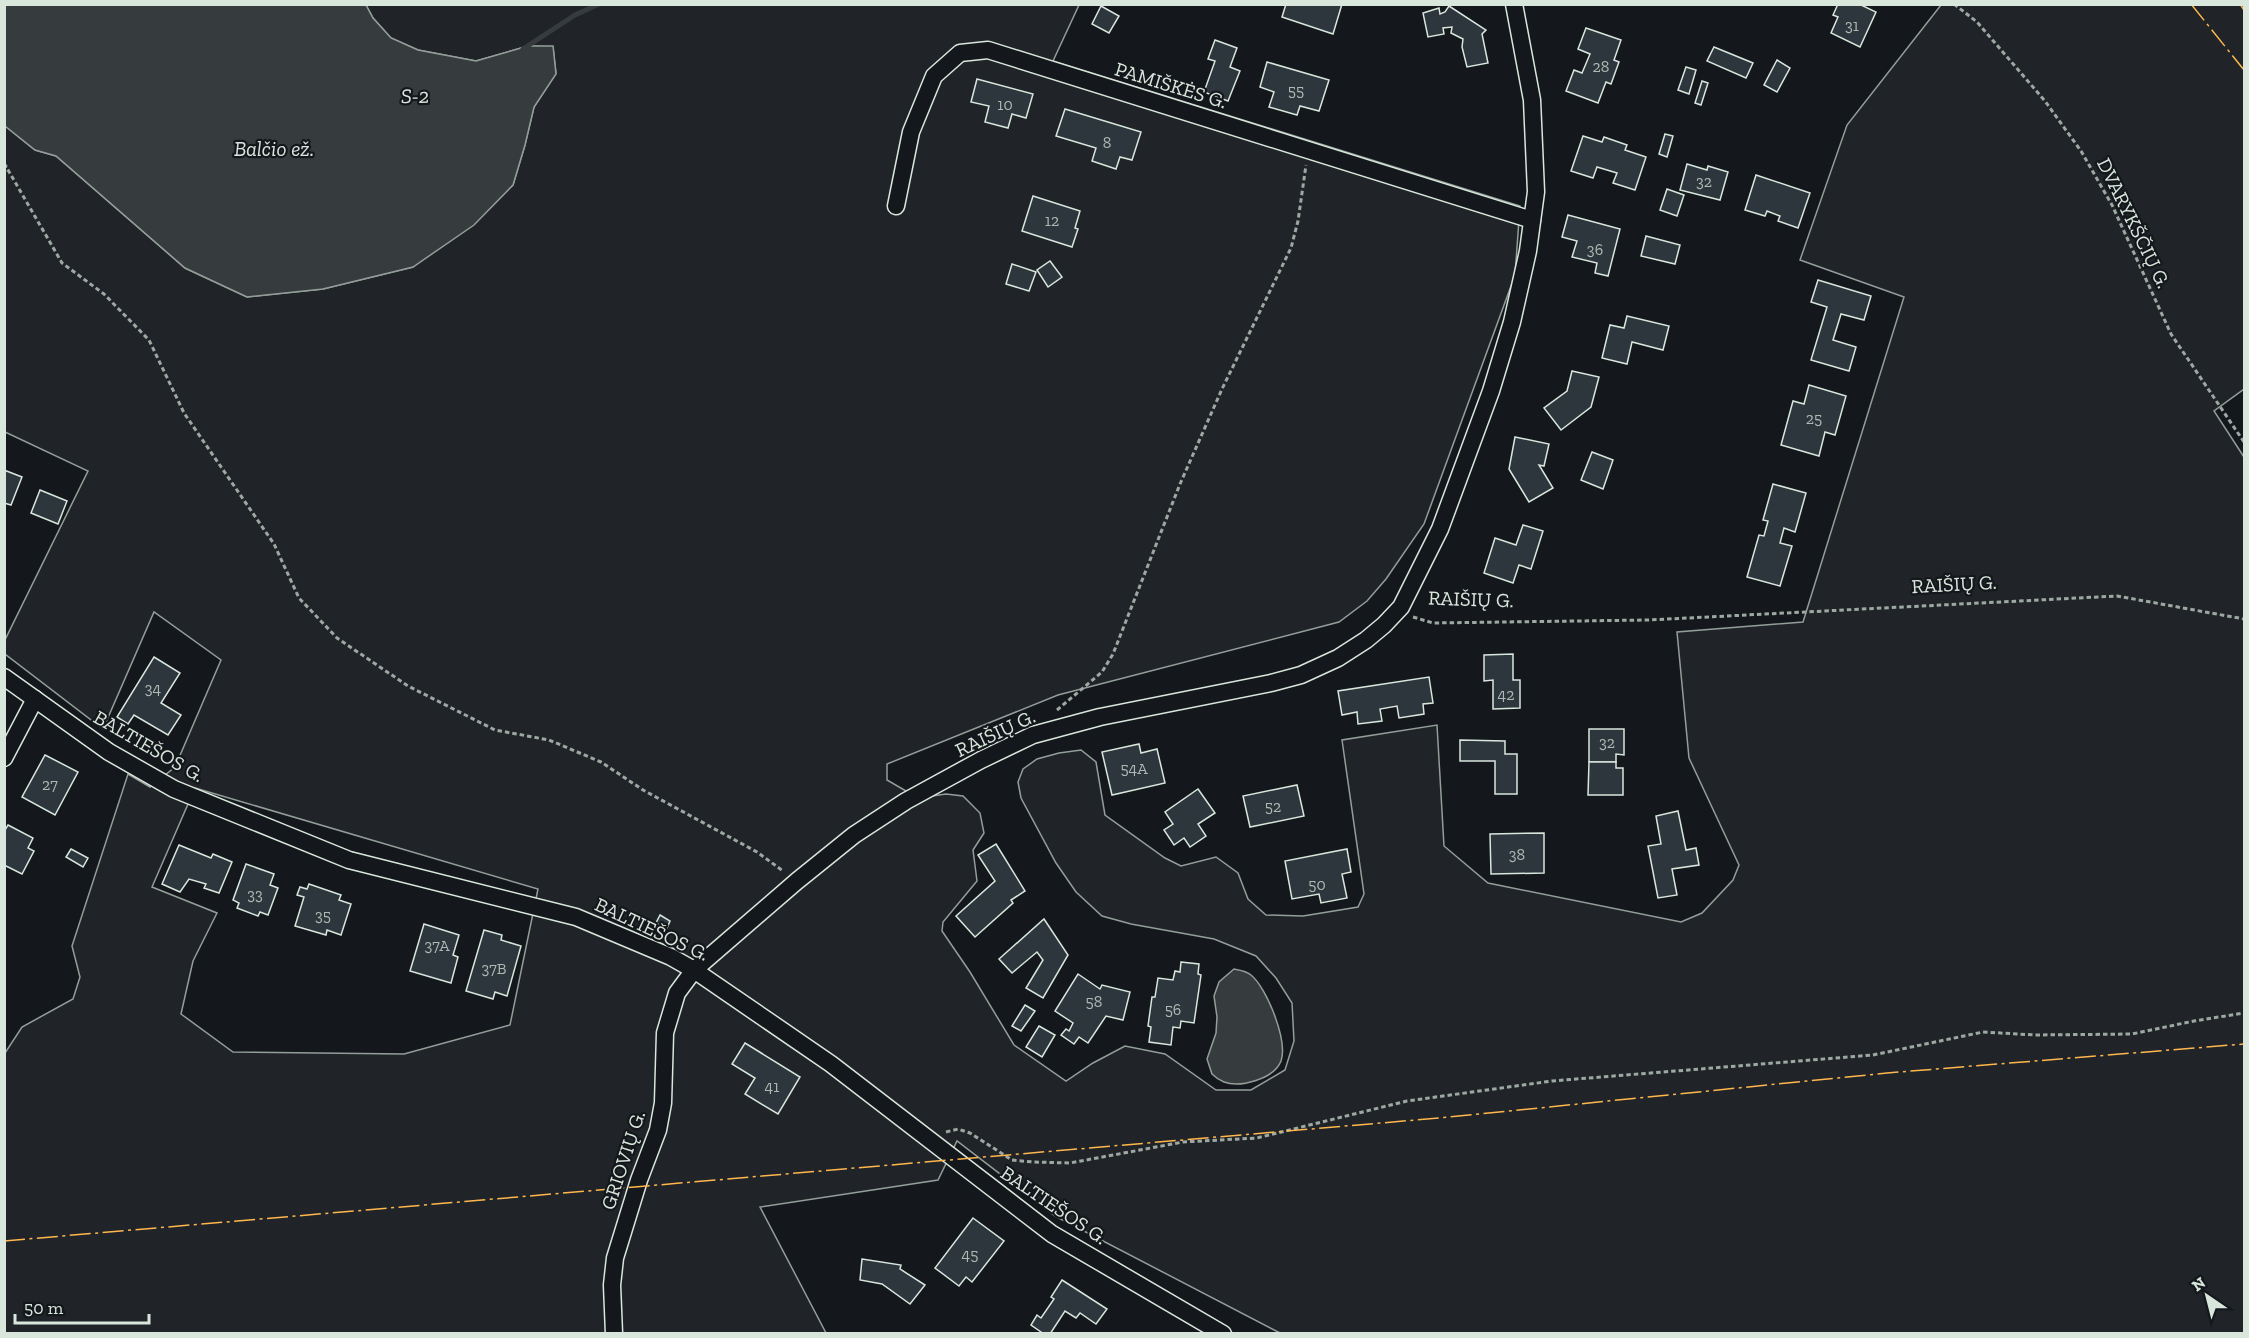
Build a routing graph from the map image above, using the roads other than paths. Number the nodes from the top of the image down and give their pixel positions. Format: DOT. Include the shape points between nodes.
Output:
graph roads {
  1 [pos="1514,4"];
  2 [pos="896,206"];
  3 [pos="1532,220"];
  4 [pos="4,677"];
  5 [pos="35,699"];
  6 [pos="4,758"];
  7 [pos="694,970"];
  8 [pos="614,1334"];
  9 [pos="1223,1334"];
  1 -- 3 [label="street" via="1532,100 1536,192"];
  2 -- 3 [label="street, PAMIŠKĖS G." via="911,132 934,76 960,53 988,50"];
  3 -- 7 [label="street, RAIŠIŲ G." via="1512,322 1491,391 1440,529 1401,607 1384,625 1338,658 1301,675 1100,717 1033,735 981,760 854,835"];
  4 -- 5 [label="street, BALTIEŠOS G."];
  5 -- 6 [label="street"];
  5 -- 7 [label="street, BALTIEŠOS G." via="109,752 174,789 349,860 576,917"];
  7 -- 8 [label="street, GRIOVIŲ G." via="677,993 665,1033 663,1103 658,1130 615,1258"];
  7 -- 9 [label="street, BALTIEŠOS G." via="831,1064 1052,1234"];
}
